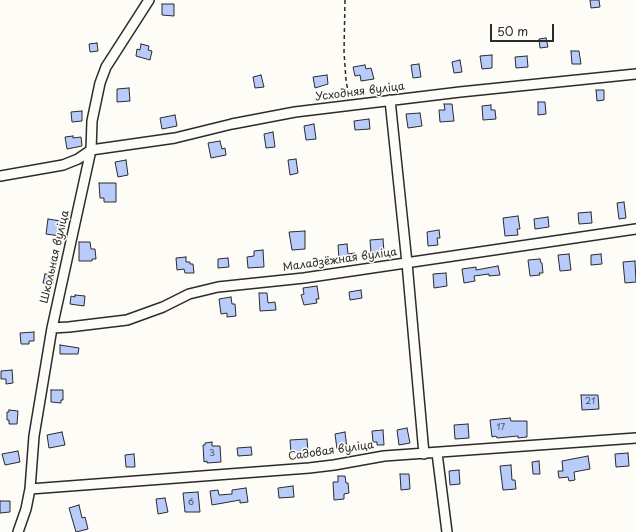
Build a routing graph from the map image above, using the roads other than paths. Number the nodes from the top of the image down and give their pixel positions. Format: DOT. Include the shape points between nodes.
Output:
graph roads {
  1 [pos="149,0"];
  2 [pos="636,74"];
  3 [pos="390,100"];
  4 [pos="90,150"];
  5 [pos="0,176"];
  6 [pos="636,229"];
  7 [pos="407,263"];
  8 [pos="52,328"];
  9 [pos="636,438"];
  10 [pos="437,453"];
  11 [pos="424,454"];
  12 [pos="30,489"];
  13 [pos="18,532"];
  14 [pos="447,532"];
  1 -- 4 [label="street, Школьная вуліца" via="106,67 92,122"];
  2 -- 3 [label="street, Усходняя вуліца"];
  3 -- 4 [label="street, Усходняя вуліца" via="295,112 175,138"];
  3 -- 7 [label="street"];
  4 -- 5 [label="street" via="78,159 63,165"];
  4 -- 8 [label="street, Школьная вуліца"];
  6 -- 7 [label="street, Маладзёжная вуліца"];
  7 -- 8 [label="street, Маладзёжная вуліца" via="218,287 189,294 158,310 127,320"];
  7 -- 11 [label="street"];
  8 -- 12 [label="street, Школьная вуліца" via="34,436"];
  9 -- 10 [label="street, Садовая вуліца"];
  10 -- 11 [label="street, Садовая вуліца"];
  10 -- 14 [label="street"];
  11 -- 12 [label="street, Садовая вуліца" via="384,456 309,468"];
  12 -- 13 [label="street, Школьная вуліца"];
}
